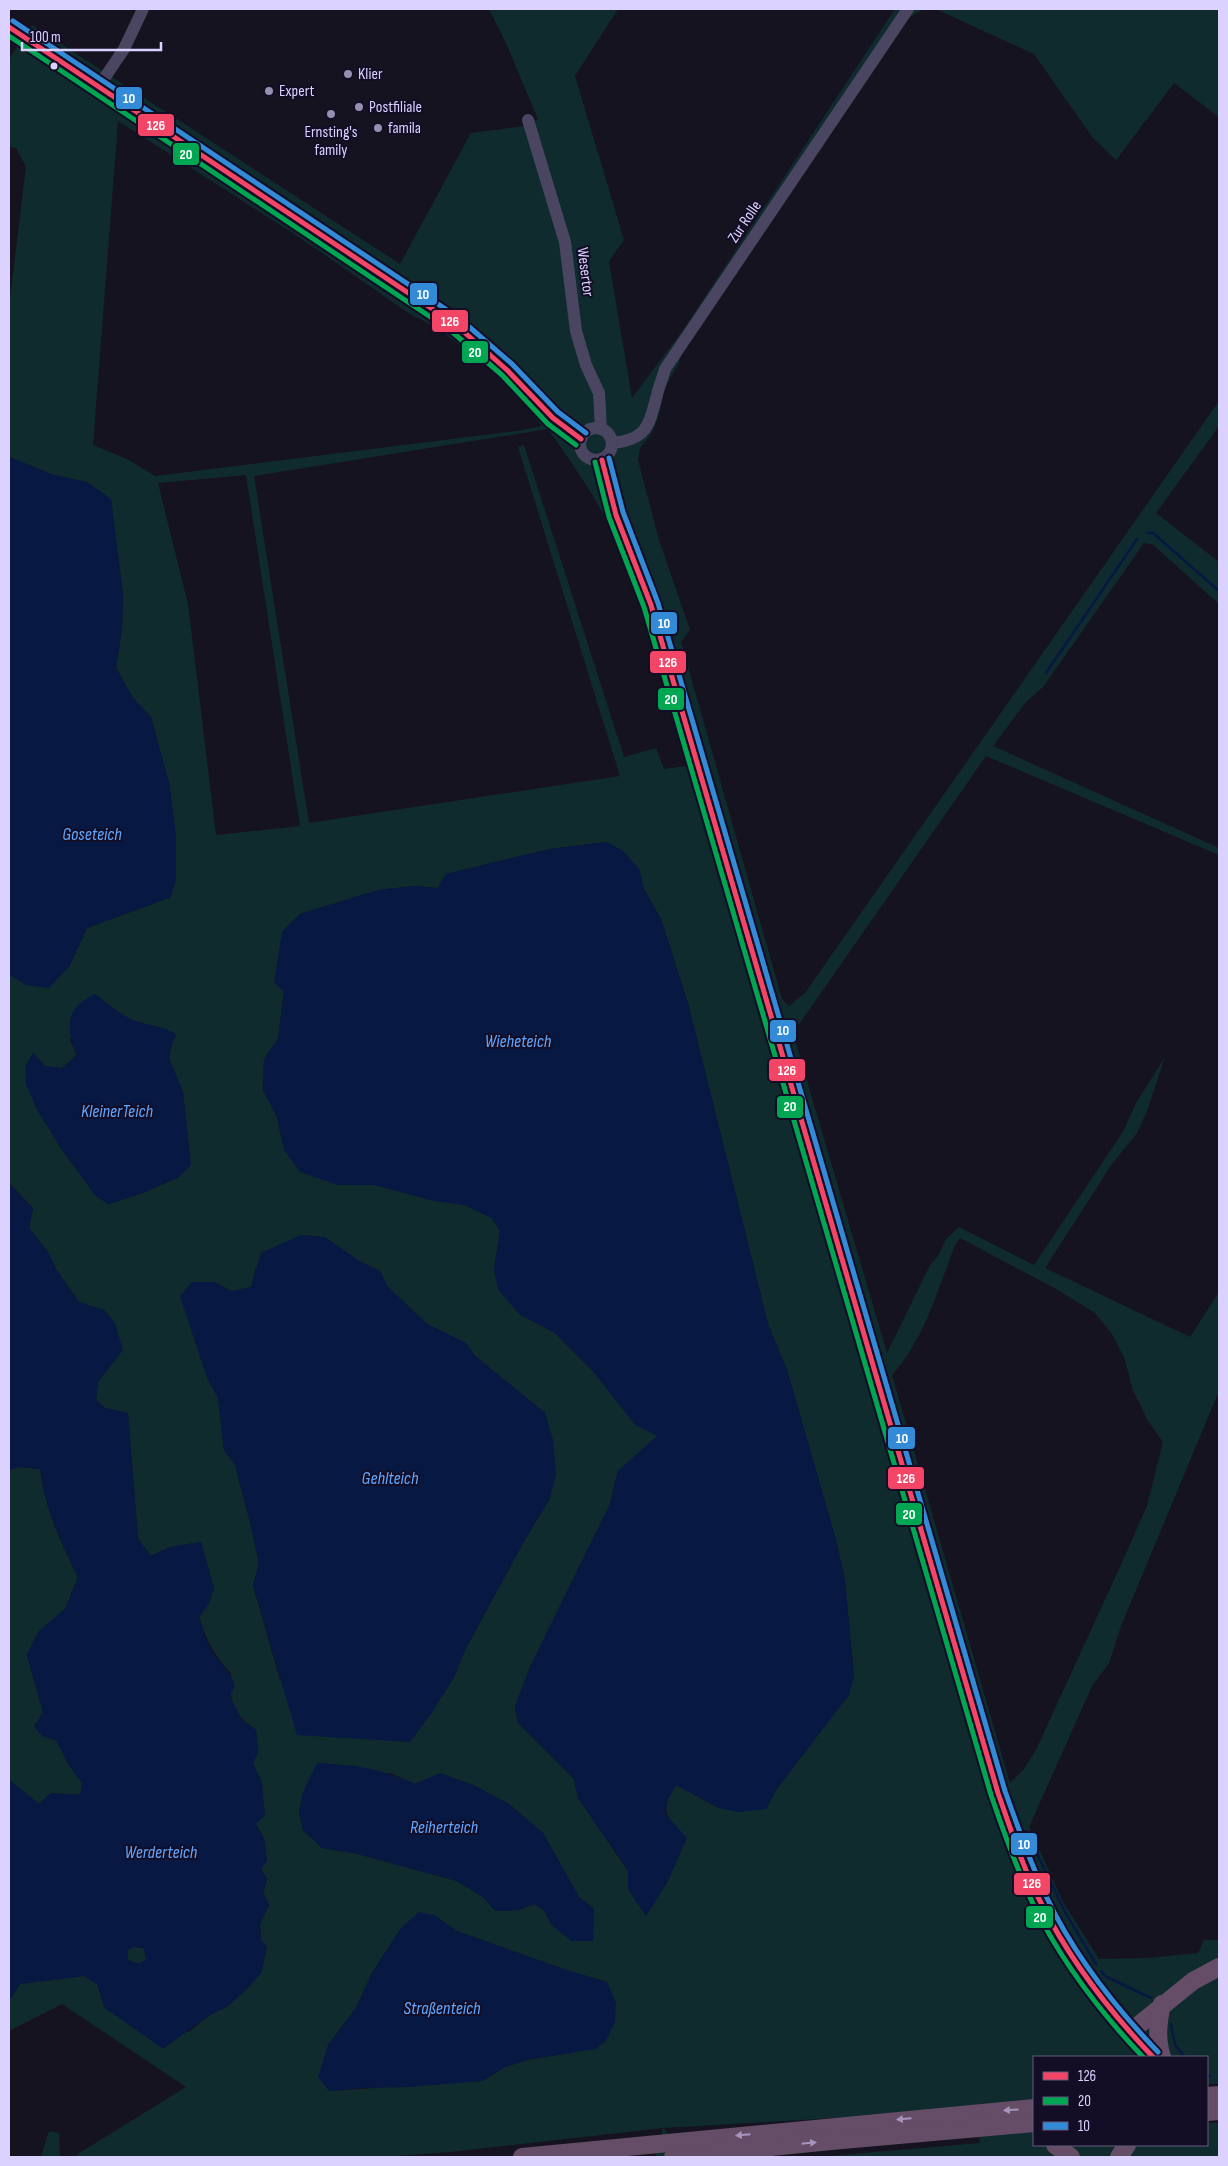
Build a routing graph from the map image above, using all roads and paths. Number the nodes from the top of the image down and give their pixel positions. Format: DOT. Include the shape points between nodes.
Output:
graph roads {
  1 [pos="143,9"];
  2 [pos="908,9"];
  3 [pos="9,26"];
  4 [pos="99,86"];
  5 [pos="528,120"];
  6 [pos="601,429"];
  7 [pos="581,439"];
  8 [pos="612,443"];
  9 [pos="602,460"];
  10 [pos="1219,1967"];
  11 [pos="1162,2004"];
  12 [pos="1129,2033"];
  13 [pos="1152,2056"];
  14 [pos="1162,2056"];
  15 [pos="1213,2101"];
  16 [pos="1033,2108"];
  17 [pos="1219,2116"];
  18 [pos="990,2124"];
  19 [pos="1033,2124"];
  20 [pos="1033,2136"];
  21 [pos="1056,2146"];
  22 [pos="1126,2146"];
  23 [pos="522,2157"];
  24 [pos="673,2157"];
  25 [pos="1071,2157"];
  26 [pos="1119,2157"];
  1 -- 4 [label="street" via="124,48"];
  2 -- 8 [label="street, Zur Rolle" via="666,369 652,420 629,440"];
  3 -- 4 [label="street"];
  4 -- 7 [label="street" via="454,324 507,370 552,418"];
  5 -- 6 [label="street, Wesertor" via="565,242 576,331 586,365 600,394"];
  6 -- 7 [label="street" via="591,429"];
  6 -- 8 [label="street" via="610,435"];
  7 -- 9 [label="street" via="583,454 591,460"];
  8 -- 9 [label="street" via="609,454"];
  9 -- 12 [label="street" via="656,624 998,1793 1041,1903 1086,1978"];
  10 -- 11 [label="highway"];
  11 -- 12 [label="highway"];
  11 -- 14 [label="highway" via="1158,2025"];
  12 -- 13 [label="street"];
  15 -- 17 [label="street"];
  16 -- 18 [label="highway, one-way"];
  18 -- 19 [label="highway"];
  18 -- 20 [label="highway"];
  18 -- 23 [label="highway, one-way" via="659,2143"];
  24 -- 18 [label="highway, one-way" via="958,2130"];
  21 -- 25 [label="highway"];
  22 -- 26 [label="highway"];
}
